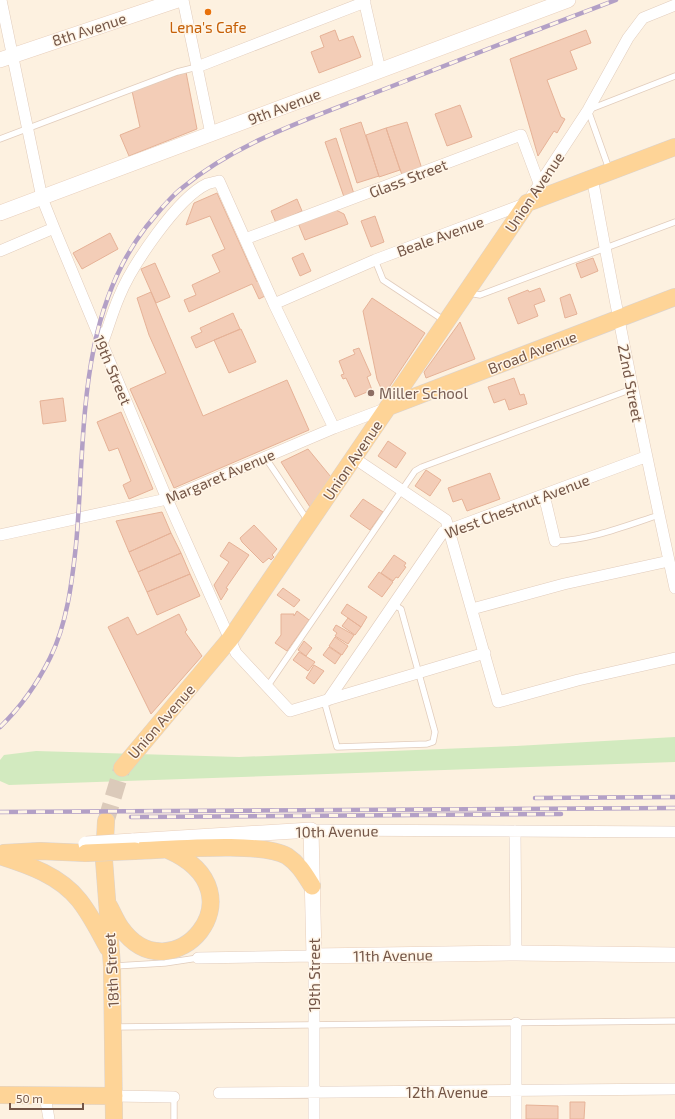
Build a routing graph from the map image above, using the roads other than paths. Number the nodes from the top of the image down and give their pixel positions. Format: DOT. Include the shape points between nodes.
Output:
graph roads {
  1 [pos="1,0"];
  2 [pos="178,0"];
  3 [pos="183,0"];
  4 [pos="568,0"];
  5 [pos="366,1"];
  6 [pos="547,4"];
  7 [pos="675,5"];
  8 [pos="7,57"];
  9 [pos="197,67"];
  10 [pos="380,70"];
  11 [pos="675,76"];
  12 [pos="588,110"];
  13 [pos="28,128"];
  14 [pos="211,134"];
  15 [pos="0,139"];
  16 [pos="675,147"];
  17 [pos="610,171"];
  18 [pos="592,177"];
  19 [pos="540,186"];
  20 [pos="42,198"];
  21 [pos="527,203"];
  22 [pos="0,213"];
  23 [pos="675,222"];
  24 [pos="54,228"];
  25 [pos="245,239"];
  26 [pos="605,248"];
  27 [pos="0,251"];
  28 [pos="375,260"];
  29 [pos="467,293"];
  30 [pos="675,297"];
  31 [pos="274,304"];
  32 [pos="618,319"];
  33 [pos="447,322"];
  34 [pos="102,344"];
  35 [pos="632,389"];
  36 [pos="388,407"];
  37 [pos="334,428"];
  38 [pos="265,457"];
  39 [pos="645,457"];
  40 [pos="354,458"];
  41 [pos="402,491"];
  42 [pos="544,495"];
  43 [pos="167,499"];
  44 [pos="659,515"];
  45 [pos="310,523"];
  46 [pos="450,529"];
  47 [pos="0,535"];
  48 [pos="555,541"];
  49 [pos="669,561"];
  50 [pos="675,588"];
  51 [pos="393,604"];
  52 [pos="472,609"];
  53 [pos="230,639"];
  54 [pos="485,653"];
  55 [pos="675,658"];
  56 [pos="418,673"];
  57 [pos="267,687"];
  58 [pos="328,700"];
  59 [pos="122,768"];
  60 [pos="106,821"];
  61 [pos="311,830"];
  62 [pos="515,831"];
  63 [pos="675,832"];
  64 [pos="133,846"];
  65 [pos="168,850"];
  66 [pos="0,854"];
  67 [pos="312,886"];
  68 [pos="106,901"];
  69 [pos="516,953"];
  70 [pos="675,955"];
  71 [pos="314,956"];
  72 [pos="198,958"];
  73 [pos="112,960"];
  74 [pos="675,1021"];
  75 [pos="516,1023"];
  76 [pos="314,1025"];
  77 [pos="113,1027"];
  78 [pos="675,1089"];
  79 [pos="516,1092"];
  80 [pos="219,1093"];
  81 [pos="314,1093"];
  82 [pos="0,1095"];
  83 [pos="45,1096"];
  84 [pos="114,1096"];
  85 [pos="174,1097"];
  86 [pos="49,1119"];
  87 [pos="114,1119"];
  88 [pos="174,1119"];
  89 [pos="314,1119"];
  90 [pos="516,1119"];
  1 -- 8 [label="street, 19th Street"];
  2 -- 8 [label="street, 8th Avenue"];
  3 -- 9 [label="street"];
  4 -- 6 [label="street, 9th Avenue"];
  5 -- 9 [label="street"];
  5 -- 10 [label="street"];
  6 -- 10 [label="street, 9th Avenue"];
  7 -- 12 [label="street, Union Avenue" via="643,18 628,38"];
  8 -- 13 [label="street, 19th Street"];
  9 -- 13 [label="lane" via="177,72"];
  9 -- 14 [label="street"];
  10 -- 14 [label="street, 9th Avenue"];
  11 -- 12 [label="lane"];
  12 -- 17 [label="lane"];
  12 -- 19 [label="street, Union Avenue"];
  13 -- 15 [label="lane"];
  13 -- 20 [label="street, 19th Street"];
  14 -- 20 [label="street, 9th Avenue"];
  16 -- 17 [label="main road, Beale Avenue"];
  17 -- 18 [label="main road, Beale Avenue"];
  18 -- 21 [label="main road, Beale Avenue"];
  18 -- 26 [label="street, 22nd Street"];
  19 -- 21 [label="street, Union Avenue"];
  19 -- 25 [label="street, Glass Street" via="522,135"];
  20 -- 22 [label="street, 9th Avenue"];
  20 -- 24 [label="street, 19th Street"];
  21 -- 28 [label="street, Beale Avenue"];
  21 -- 29 [label="main road, Union Avenue"];
  23 -- 26 [label="lane"];
  24 -- 27 [label="street"];
  24 -- 34 [label="street, 19th Street"];
  25 -- 31 [label="street"];
  25 -- 34 [label="street" via="219,181 206,184 170,217 139,260 119,296"];
  26 -- 29 [label="lane" via="480,295"];
  26 -- 32 [label="street, 22nd Street"];
  28 -- 31 [label="street, Beale Avenue"];
  28 -- 33 [label="lane" via="383,280"];
  29 -- 33 [label="main road, Union Avenue"];
  30 -- 32 [label="main road, Broad Avenue"];
  31 -- 37 [label="street"];
  32 -- 35 [label="street, 22nd Street"];
  32 -- 36 [label="main road, Broad Avenue"];
  33 -- 36 [label="main road, Union Avenue"];
  34 -- 43 [label="street, 19th Street"];
  35 -- 39 [label="street, 22nd Street"];
  35 -- 41 [label="lane" via="422,467 415,471"];
  36 -- 37 [label="street, Margaret Avenue"];
  36 -- 40 [label="main road, Union Avenue"];
  37 -- 38 [label="street, Margaret Avenue"];
  38 -- 43 [label="street, Margaret Avenue"];
  38 -- 45 [label="lane"];
  39 -- 42 [label="street, West Chestnut Avenue"];
  39 -- 44 [label="street, 22nd Street"];
  40 -- 41 [label="street"];
  40 -- 45 [label="main road, Union Avenue"];
  41 -- 46 [label="street" via="446,520"];
  41 -- 57 [label="lane"];
  42 -- 46 [label="street, West Chestnut Avenue"];
  42 -- 48 [label="street"];
  43 -- 47 [label="street, Margaret Avenue"];
  43 -- 53 [label="street, 19th Street"];
  44 -- 48 [label="lane" via="611,531 568,541"];
  44 -- 49 [label="street, 22nd Street"];
  45 -- 53 [label="main road, Union Avenue"];
  46 -- 51 [label="street, West Chestnut Avenue" via="442,532"];
  46 -- 52 [label="street"];
  49 -- 50 [label="street, 22nd Street"];
  49 -- 52 [label="street" via="564,584"];
  51 -- 56 [label="lane" via="401,609"];
  51 -- 58 [label="street, West Chestnut Avenue"];
  52 -- 54 [label="street"];
  53 -- 57 [label="street, 19th Street" via="236,653"];
  53 -- 59 [label="main road, Union Avenue"];
  54 -- 55 [label="street" via="498,702 578,680"];
  54 -- 56 [label="street"];
  56 -- 58 [label="street"];
  56 -- 58 [label="lane" via="435,732 433,742 428,744 337,747 325,704"];
  57 -- 58 [label="street, 19th Street" via="290,711"];
  60 -- 68 [label="main road, 18th Street"];
  61 -- 62 [label="street, 10th Avenue"];
  61 -- 64 [label="street, 10th Avenue"];
  61 -- 67 [label="street, 19th Street"];
  62 -- 63 [label="street, 10th Avenue"];
  62 -- 69 [label="street"];
  64 -- 65 [label="main road"];
  64 -- 66 [label="main road, bridge"];
  65 -- 67 [label="main road" via="241,848 272,851 293,861"];
  65 -- 68 [label="main road" via="193,864 209,888 211,905 206,926 190,943 166,951 138,944 121,928"];
  66 -- 73 [label="main road" via="42,872 69,890 93,920"];
  67 -- 71 [label="street, 19th Street"];
  68 -- 73 [label="main road, 18th Street"];
  69 -- 70 [label="street, 11th Avenue"];
  69 -- 71 [label="street, 11th Avenue"];
  71 -- 72 [label="street, 11th Avenue"];
  71 -- 76 [label="street, 19th Street"];
  72 -- 73 [label="lane, 11th Avenue" via="165,963"];
  73 -- 77 [label="main road, 18th Street"];
  74 -- 75 [label="lane"];
  75 -- 76 [label="lane"];
  75 -- 79 [label="street"];
  76 -- 77 [label="lane"];
  76 -- 81 [label="street, 19th Street"];
  77 -- 84 [label="main road, 18th Street"];
  78 -- 79 [label="street, 12th Avenue"];
  79 -- 81 [label="street, 12th Avenue"];
  79 -- 90 [label="street"];
  80 -- 81 [label="street, 12th Avenue"];
  81 -- 89 [label="street, 19th Street"];
  82 -- 83 [label="main road"];
  83 -- 84 [label="main road"];
  83 -- 86 [label="street"];
  84 -- 85 [label="street"];
  84 -- 87 [label="main road, 18th Street"];
  85 -- 88 [label="lane"];
}
